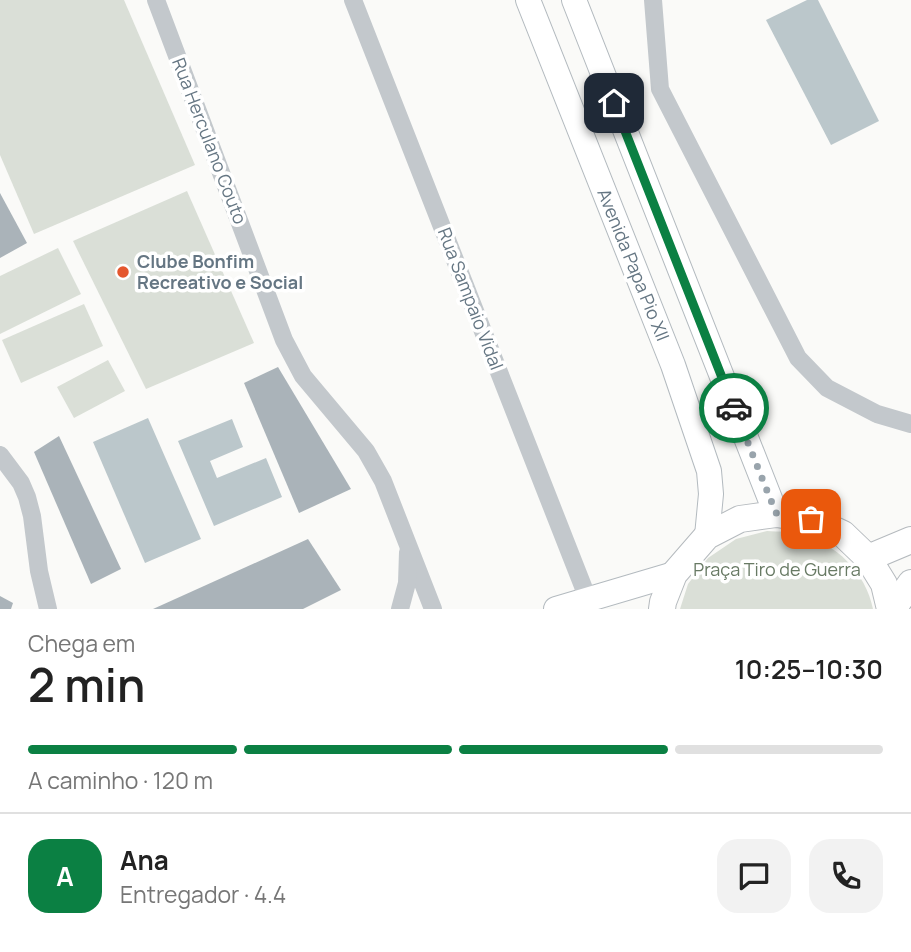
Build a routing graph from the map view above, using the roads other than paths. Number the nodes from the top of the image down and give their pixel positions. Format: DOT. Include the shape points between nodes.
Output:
graph roads {
  1 [pos="156,0"];
  2 [pos="353,0"];
  3 [pos="528,0"];
  4 [pos="574,0"];
  5 [pos="653,0"];
  6 [pos="911,424"];
  7 [pos="0,455"];
  8 [pos="776,513"];
  9 [pos="405,535"];
  10 [pos="707,536"];
  11 [pos="911,540"];
  12 [pos="868,558"];
  13 [pos="674,574"];
  14 [pos="911,583"];
  15 [pos="588,599"];
  16 [pos="48,609"];
  17 [pos="400,609"];
  18 [pos="433,609"];
  19 [pos="556,609"];
  20 [pos="662,609"];
  21 [pos="892,609"];
  1 -- 9 [label="street, Rua Herculano Couto" via="284,340 303,376 366,451"];
  2 -- 15 [label="street, Rua Sampaio Vidal"];
  3 -- 10 [label="street, Avenida Papa Pio XII" via="690,411 709,471"];
  4 -- 8 [label="street"];
  5 -- 6 [label="street" via="660,89 798,358 827,387 877,414"];
  7 -- 16 [label="street" via="27,497"];
  8 -- 10 [label="main road" via="740,519"];
  8 -- 12 [label="main road" via="811,519 843,534"];
  9 -- 17 [label="street, Rua Herculano Couto" via="409,559"];
  9 -- 18 [label="street, Rua Herculano Couto"];
  10 -- 13 [label="main road"];
  11 -- 12 [label="main road"];
  12 -- 21 [label="main road"];
  13 -- 15 [label="street"];
  13 -- 20 [label="main road"];
  14 -- 21 [label="main road"];
  15 -- 19 [label="street"];
}
